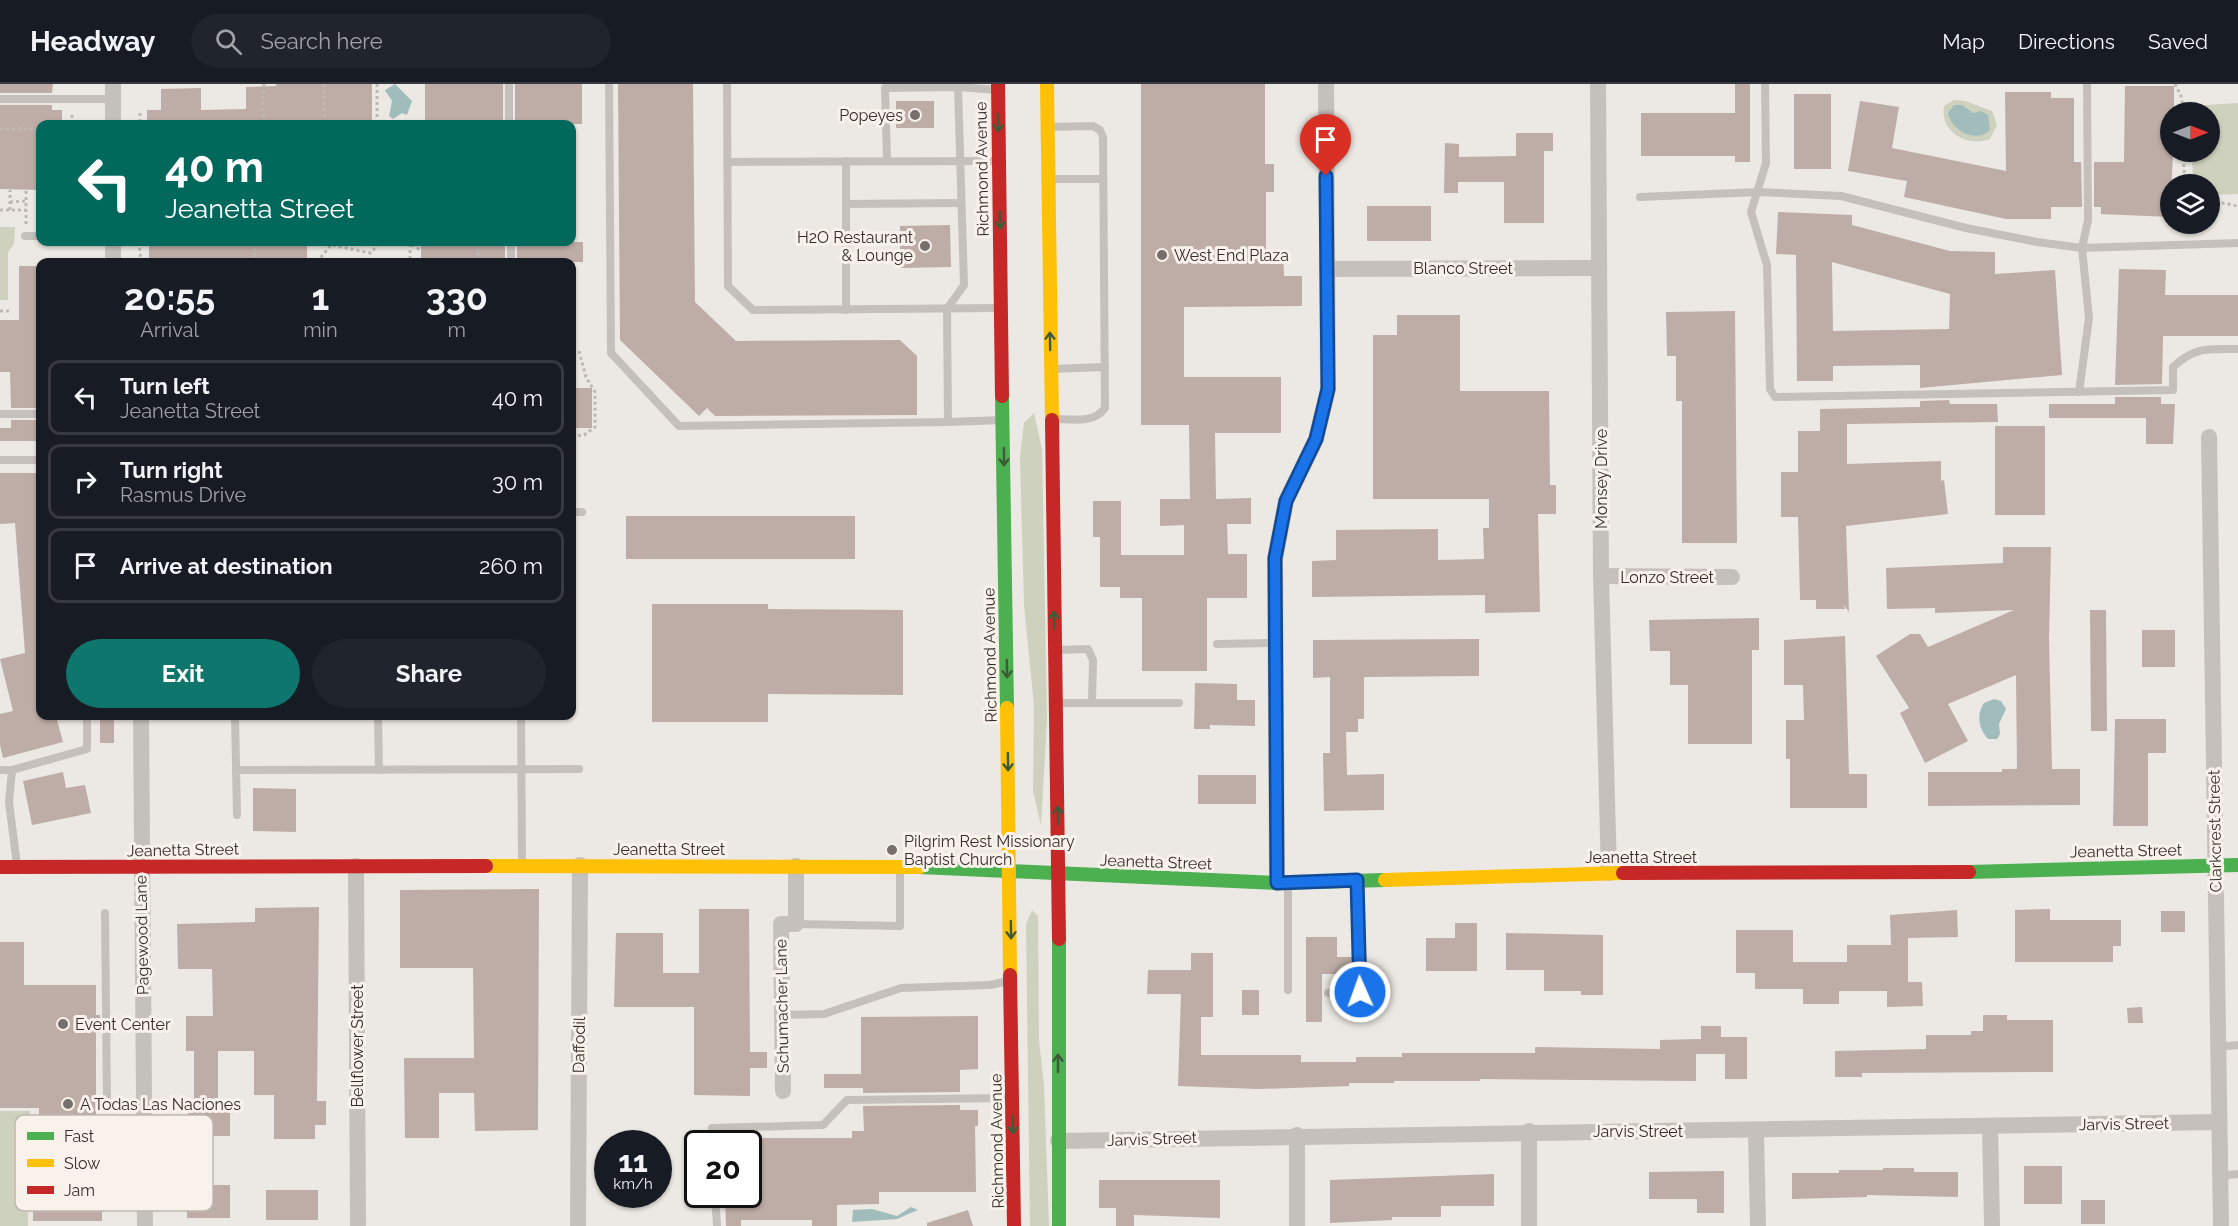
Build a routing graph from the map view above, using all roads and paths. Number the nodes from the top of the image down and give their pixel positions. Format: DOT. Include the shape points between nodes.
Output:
graph roads {
  1 [pos="264,84"];
  2 [pos="324,84"];
  3 [pos="377,84"];
  4 [pos="508,84"];
  5 [pos="609,84"];
  6 [pos="727,84"];
  7 [pos="1047,84"];
  8 [pos="1326,84"];
  9 [pos="1598,84"];
  10 [pos="1766,84"];
  11 [pos="2087,84"];
  12 [pos="2175,84"];
  13 [pos="958,87"];
  14 [pos="998,87"];
  15 [pos="113,91"];
  16 [pos="0,99"];
  17 [pos="2182,102"];
  18 [pos="140,113"];
  19 [pos="113,120"];
  20 [pos="140,120"];
  21 [pos="264,120"];
  22 [pos="324,120"];
  23 [pos="377,120"];
  24 [pos="509,120"];
  25 [pos="1047,127"];
  26 [pos="0,129"];
  27 [pos="36,129"];
  28 [pos="887,160"];
  29 [pos="959,160"];
  30 [pos="846,161"];
  31 [pos="999,161"];
  32 [pos="728,162"];
  33 [pos="1047,179"];
  34 [pos="1103,179"];
  35 [pos="10,189"];
  36 [pos="26,190"];
  37 [pos="1759,192"];
  38 [pos="1640,197"];
  39 [pos="26,201"];
  40 [pos="10,202"];
  41 [pos="962,203"];
  42 [pos="846,204"];
  43 [pos="2220,204"];
  44 [pos="2238,206"];
  45 [pos="0,210"];
  46 [pos="10,210"];
  47 [pos="26,210"];
  48 [pos="25,236"];
  49 [pos="36,236"];
  50 [pos="2238,243"];
  51 [pos="330,246"];
  52 [pos="336,246"];
  53 [pos="376,246"];
  54 [pos="414,246"];
  55 [pos="2082,248"];
  56 [pos="478,249"];
  57 [pos="421,250"];
  58 [pos="320,258"];
  59 [pos="477,258"];
  60 [pos="1599,268"];
  61 [pos="1327,269"];
  62 [pos="1001,308"];
  63 [pos="947,309"];
  64 [pos="846,310"];
  65 [pos="0,311"];
  66 [pos="11,311"];
  67 [pos="2238,350"];
  68 [pos="579,351"];
  69 [pos="1105,367"];
  70 [pos="1050,369"];
  71 [pos="2079,392"];
  72 [pos="0,414"];
  73 [pos="36,414"];
  74 [pos="1051,419"];
  75 [pos="1003,420"];
  76 [pos="948,422"];
  77 [pos="576,436"];
  78 [pos="2209,437"];
  79 [pos="0,460"];
  80 [pos="36,460"];
  81 [pos="576,512"];
  82 [pos="582,512"];
  83 [pos="1601,576"];
  84 [pos="1732,577"];
  85 [pos="1275,643"];
  86 [pos="1217,644"];
  87 [pos="1054,650"];
  88 [pos="1092,702"];
  89 [pos="1056,703"];
  90 [pos="1179,703"];
  91 [pos="87,720"];
  92 [pos="141,720"];
  93 [pos="236,720"];
  94 [pos="378,720"];
  95 [pos="521,720"];
  96 [pos="579,769"];
  97 [pos="0,770"];
  98 [pos="12,770"];
  99 [pos="236,770"];
  100 [pos="379,770"];
  101 [pos="521,770"];
  102 [pos="237,815"];
  103 [pos="522,865"];
  104 [pos="580,865"];
  105 [pos="2238,865"];
  106 [pos="356,866"];
  107 [pos="796,866"];
  108 [pos="900,866"];
  109 [pos="2215,866"];
  110 [pos="0,867"];
  111 [pos="18,867"];
  112 [pos="142,867"];
  113 [pos="1010,871"];
  114 [pos="1608,873"];
  115 [pos="1059,874"];
  116 [pos="1357,880"];
  117 [pos="1283,883"];
  118 [pos="105,913"];
  119 [pos="796,924"];
  120 [pos="1012,980"];
  121 [pos="1288,990"];
  122 [pos="1328,993"];
  123 [pos="782,1015"];
  124 [pos="2238,1045"];
  125 [pos="2217,1047"];
  126 [pos="783,1091"];
  127 [pos="1013,1098"];
  128 [pos="144,1105"];
  129 [pos="144,1115"];
  130 [pos="2219,1122"];
  131 [pos="1990,1127"];
  132 [pos="712,1130"];
  133 [pos="1529,1131"];
  134 [pos="1756,1131"];
  135 [pos="1297,1135"];
  136 [pos="1058,1141"];
  137 [pos="2238,1174"];
  138 [pos="2220,1176"];
  139 [pos="716,1208"];
  140 [pos="146,1211"];
  141 [pos="146,1226"];
  142 [pos="358,1226"];
  143 [pos="578,1226"];
  144 [pos="717,1226"];
  145 [pos="1014,1226"];
  146 [pos="1059,1226"];
  147 [pos="1297,1226"];
  148 [pos="1529,1226"];
  149 [pos="1758,1226"];
  150 [pos="1992,1226"];
  151 [pos="2221,1226"];
  1 -- 21 [label="path"];
  2 -- 22 [label="path"];
  3 -- 23 [label="path"];
  4 -- 24 [label="lane"];
  5 -- 76 [label="lane" via="611,353 679,426"];
  6 -- 32 [label="lane"];
  7 -- 25 [label="main road"];
  8 -- 61 [label="street"];
  9 -- 60 [label="street, Monsey Drive"];
  10 -- 37 [label="lane" via="1766,163"];
  11 -- 55 [label="lane" via="2088,220"];
  12 -- 17 [label="path"];
  13 -- 14 [label="lane"];
  13 -- 28 [label="lane" via="885,88"];
  13 -- 29 [label="lane"];
  14 -- 31 [label="main road, Richmond Avenue, one-way"];
  15 -- 16 [label="lane"];
  15 -- 19 [label="street"];
  18 -- 20 [label="path"];
  25 -- 33 [label="main road"];
  25 -- 34 [label="lane" via="1093,126 1100,130"];
  26 -- 27 [label="path"];
  28 -- 29 [label="lane"];
  28 -- 30 [label="lane"];
  29 -- 31 [label="lane"];
  29 -- 41 [label="lane"];
  30 -- 32 [label="lane"];
  30 -- 42 [label="lane"];
  31 -- 62 [label="main road, Richmond Avenue, one-way"];
  32 -- 64 [label="lane" via="728,286 753,310"];
  33 -- 34 [label="lane"];
  70 -- 33 [label="main road, one-way"];
  34 -- 69 [label="lane"];
  35 -- 40 [label="path"];
  36 -- 39 [label="path"];
  37 -- 38 [label="lane"];
  37 -- 55 [label="lane" via="1841,196 1966,228"];
  37 -- 71 [label="lane" via="1751,212 1767,265 1770,389 1775,398"];
  39 -- 40 [label="path"];
  39 -- 47 [label="path"];
  40 -- 46 [label="path"];
  41 -- 42 [label="lane"];
  41 -- 63 [label="lane" via="964,285"];
  42 -- 64 [label="lane"];
  43 -- 44 [label="path"];
  45 -- 46 [label="path"];
  46 -- 47 [label="path"];
  47 -- 48 [label="path"];
  48 -- 49 [label="lane"];
  50 -- 55 [label="lane"];
  51 -- 58 [label="path"];
  52 -- 53 [label="path" via="371,253"];
  54 -- 57 [label="path"];
  55 -- 71 [label="lane" via="2089,318"];
  56 -- 59 [label="path"];
  60 -- 61 [label="street, Blanco Street"];
  60 -- 83 [label="street, Monsey Drive"];
  61 -- 85 [label="street" via="1328,389 1316,439 1286,501 1275,558"];
  62 -- 63 [label="lane"];
  62 -- 75 [label="main road, Richmond Avenue"];
  63 -- 64 [label="lane"];
  63 -- 76 [label="lane"];
  65 -- 66 [label="path"];
  67 -- 71 [label="lane" via="2205,349 2189,353 2173,367 2173,390"];
  68 -- 77 [label="path" via="595,392 594,427"];
  69 -- 70 [label="lane"];
  69 -- 74 [label="lane" via="1105,408 1100,415 1091,419"];
  70 -- 74 [label="main road"];
  72 -- 73 [label="lane"];
  87 -- 74 [label="main road, one-way"];
  75 -- 76 [label="lane"];
  75 -- 113 [label="main road, Richmond Avenue, one-way"];
  78 -- 109 [label="street, Clarkcrest Street"];
  79 -- 80 [label="lane"];
  81 -- 82 [label="lane"];
  83 -- 84 [label="street, Lonzo Street"];
  83 -- 114 [label="street, Monsey Drive"];
  85 -- 86 [label="lane"];
  85 -- 117 [label="street"];
  87 -- 88 [label="lane" via="1088,649 1093,660"];
  87 -- 89 [label="main road"];
  88 -- 89 [label="lane"];
  88 -- 90 [label="lane"];
  115 -- 89 [label="main road, one-way"];
  91 -- 98 [label="lane" via="87,749"];
  92 -- 112 [label="street, Pagewood Lane"];
  93 -- 99 [label="lane"];
  94 -- 100 [label="lane"];
  95 -- 101 [label="lane"];
  96 -- 101 [label="lane"];
  97 -- 98 [label="lane"];
  98 -- 111 [label="lane" via="9,802"];
  99 -- 100 [label="lane"];
  99 -- 102 [label="lane"];
  100 -- 101 [label="lane"];
  101 -- 103 [label="lane"];
  103 -- 104 [label="main road, Jeanetta Street"];
  103 -- 106 [label="main road, Jeanetta Street"];
  104 -- 107 [label="main road, Jeanetta Street"];
  104 -- 143 [label="street, Daffodil"];
  105 -- 109 [label="main road, Jeanetta Street"];
  106 -- 112 [label="main road, Jeanetta Street"];
  106 -- 142 [label="street, Bellflower Street"];
  107 -- 108 [label="main road, Jeanetta Street"];
  107 -- 119 [label="street, Schumacher Lane"];
  108 -- 113 [label="main road, Jeanetta Street"];
  108 -- 119 [label="lane" via="900,927"];
  109 -- 114 [label="main road, Jeanetta Street" via="1917,873"];
  109 -- 125 [label="street, Clarkcrest Street"];
  110 -- 111 [label="main road, Jeanetta Street"];
  111 -- 112 [label="main road, Jeanetta Street"];
  112 -- 128 [label="street, Pagewood Lane"];
  113 -- 115 [label="main road, Jeanetta Street"];
  113 -- 120 [label="main road, Richmond Avenue, one-way"];
  114 -- 116 [label="main road, Jeanetta Street"];
  115 -- 117 [label="main road, Jeanetta Street"];
  136 -- 115 [label="main road, one-way"];
  116 -- 117 [label="main road, Jeanetta Street"];
  116 -- 122 [label="lane" via="1360,992"];
  117 -- 121 [label="lane"];
  118 -- 128 [label="lane" via="107,1106"];
  119 -- 123 [label="street, Schumacher Lane" via="781,924"];
  120 -- 123 [label="lane" via="990,985 901,988 824,1014"];
  120 -- 127 [label="main road, Richmond Avenue"];
  123 -- 126 [label="street, Schumacher Lane"];
  124 -- 125 [label="lane"];
  125 -- 130 [label="street, Clarkcrest Street"];
  127 -- 132 [label="lane" via="847,1100 823,1125"];
  127 -- 145 [label="main road, Richmond Avenue, one-way"];
  128 -- 129 [label="street, Pagewood Lane"];
  130 -- 131 [label="street, Jarvis Street"];
  130 -- 138 [label="street, Clarkcrest Street"];
  131 -- 134 [label="street, Jarvis Street"];
  131 -- 150 [label="street"];
  133 -- 134 [label="street, Jarvis Street"];
  133 -- 135 [label="street, Jarvis Street"];
  133 -- 148 [label="street"];
  134 -- 149 [label="street"];
  135 -- 136 [label="street, Jarvis Street"];
  135 -- 147 [label="street"];
  136 -- 146 [label="main road"];
  137 -- 138 [label="lane"];
  138 -- 151 [label="street, Clarkcrest Street"];
  139 -- 144 [label="lane"];
  140 -- 141 [label="street, Pagewood Lane"];
}
